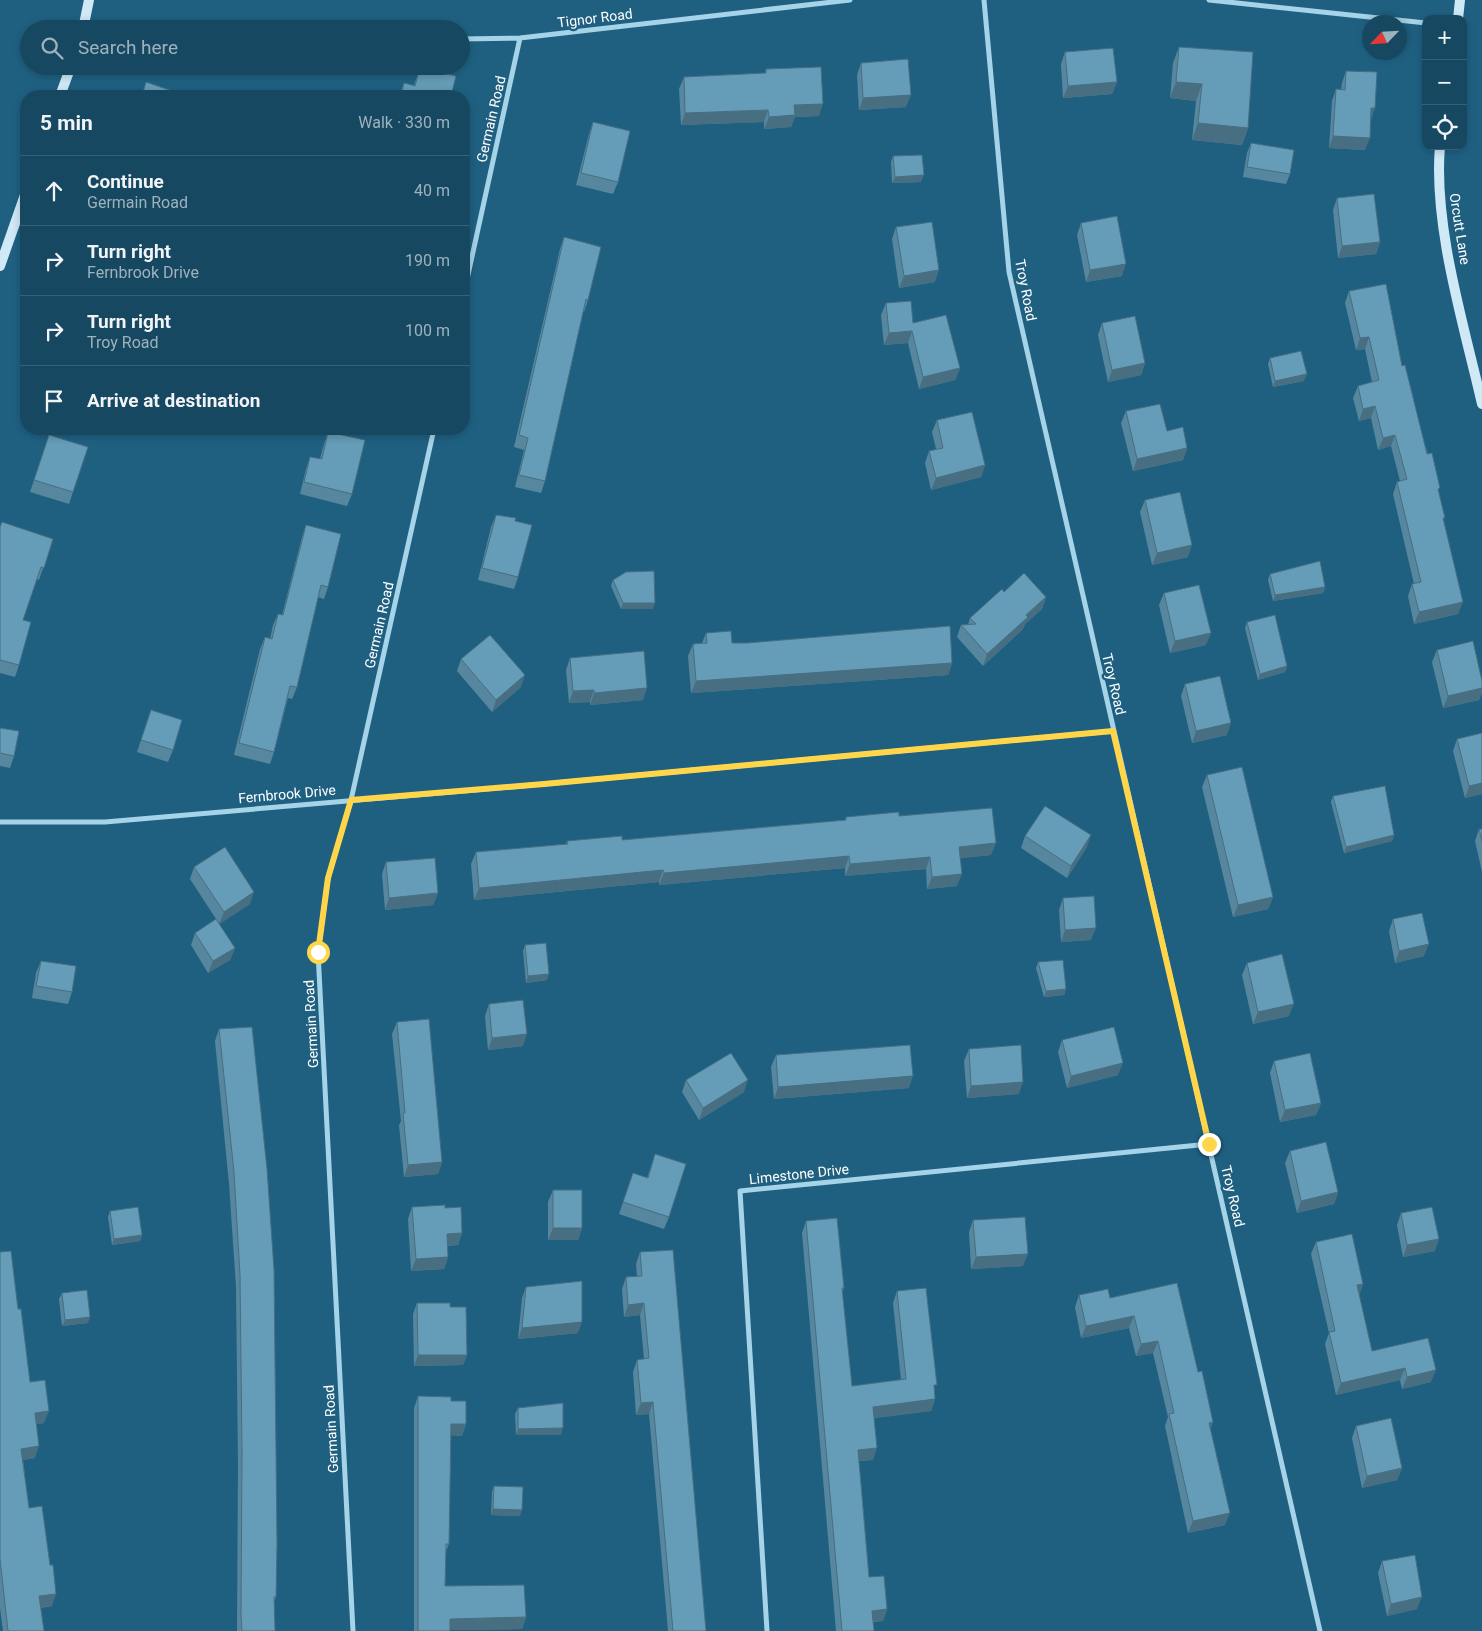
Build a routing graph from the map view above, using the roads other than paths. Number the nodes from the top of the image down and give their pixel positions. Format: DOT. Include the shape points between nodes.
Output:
graph roads {
  1 [pos="89,0"];
  2 [pos="849,0"];
  3 [pos="984,0"];
  4 [pos="1209,0"];
  5 [pos="1460,0"];
  6 [pos="1458,15"];
  7 [pos="85,20"];
  8 [pos="1422,23"];
  9 [pos="520,38"];
  10 [pos="470,39"];
  11 [pos="68,75"];
  12 [pos="62,90"];
  13 [pos="1440,150"];
  14 [pos="20,209"];
  15 [pos="0,266"];
  16 [pos="470,266"];
  17 [pos="1482,404"];
  18 [pos="433,435"];
  19 [pos="1113,731"];
  20 [pos="351,800"];
  21 [pos="0,822"];
  22 [pos="1209,1144"];
  23 [pos="352,1631"];
  24 [pos="767,1631"];
  25 [pos="1320,1631"];
  1 -- 7 [label="street"];
  2 -- 9 [label="street, Tignor Road"];
  3 -- 19 [label="street, Troy Road" via="1009,272"];
  4 -- 8 [label="street"];
  5 -- 6 [label="street"];
  9 -- 10 [label="street, Tignor Road"];
  9 -- 16 [label="street, Germain Road"];
  11 -- 12 [label="street"];
  13 -- 17 [label="street, Orcutt Lane" via="1439,197 1448,254"];
  14 -- 15 [label="street"];
  18 -- 20 [label="street, Germain Road"];
  19 -- 20 [label="street, Fernbrook Drive"];
  19 -- 22 [label="street, Troy Road"];
  20 -- 21 [label="street, Fernbrook Drive" via="105,822"];
  20 -- 23 [label="street, Germain Road" via="328,878 318,952"];
  22 -- 24 [label="street, Limestone Drive" via="740,1191"];
  22 -- 25 [label="street, Troy Road"];
}
